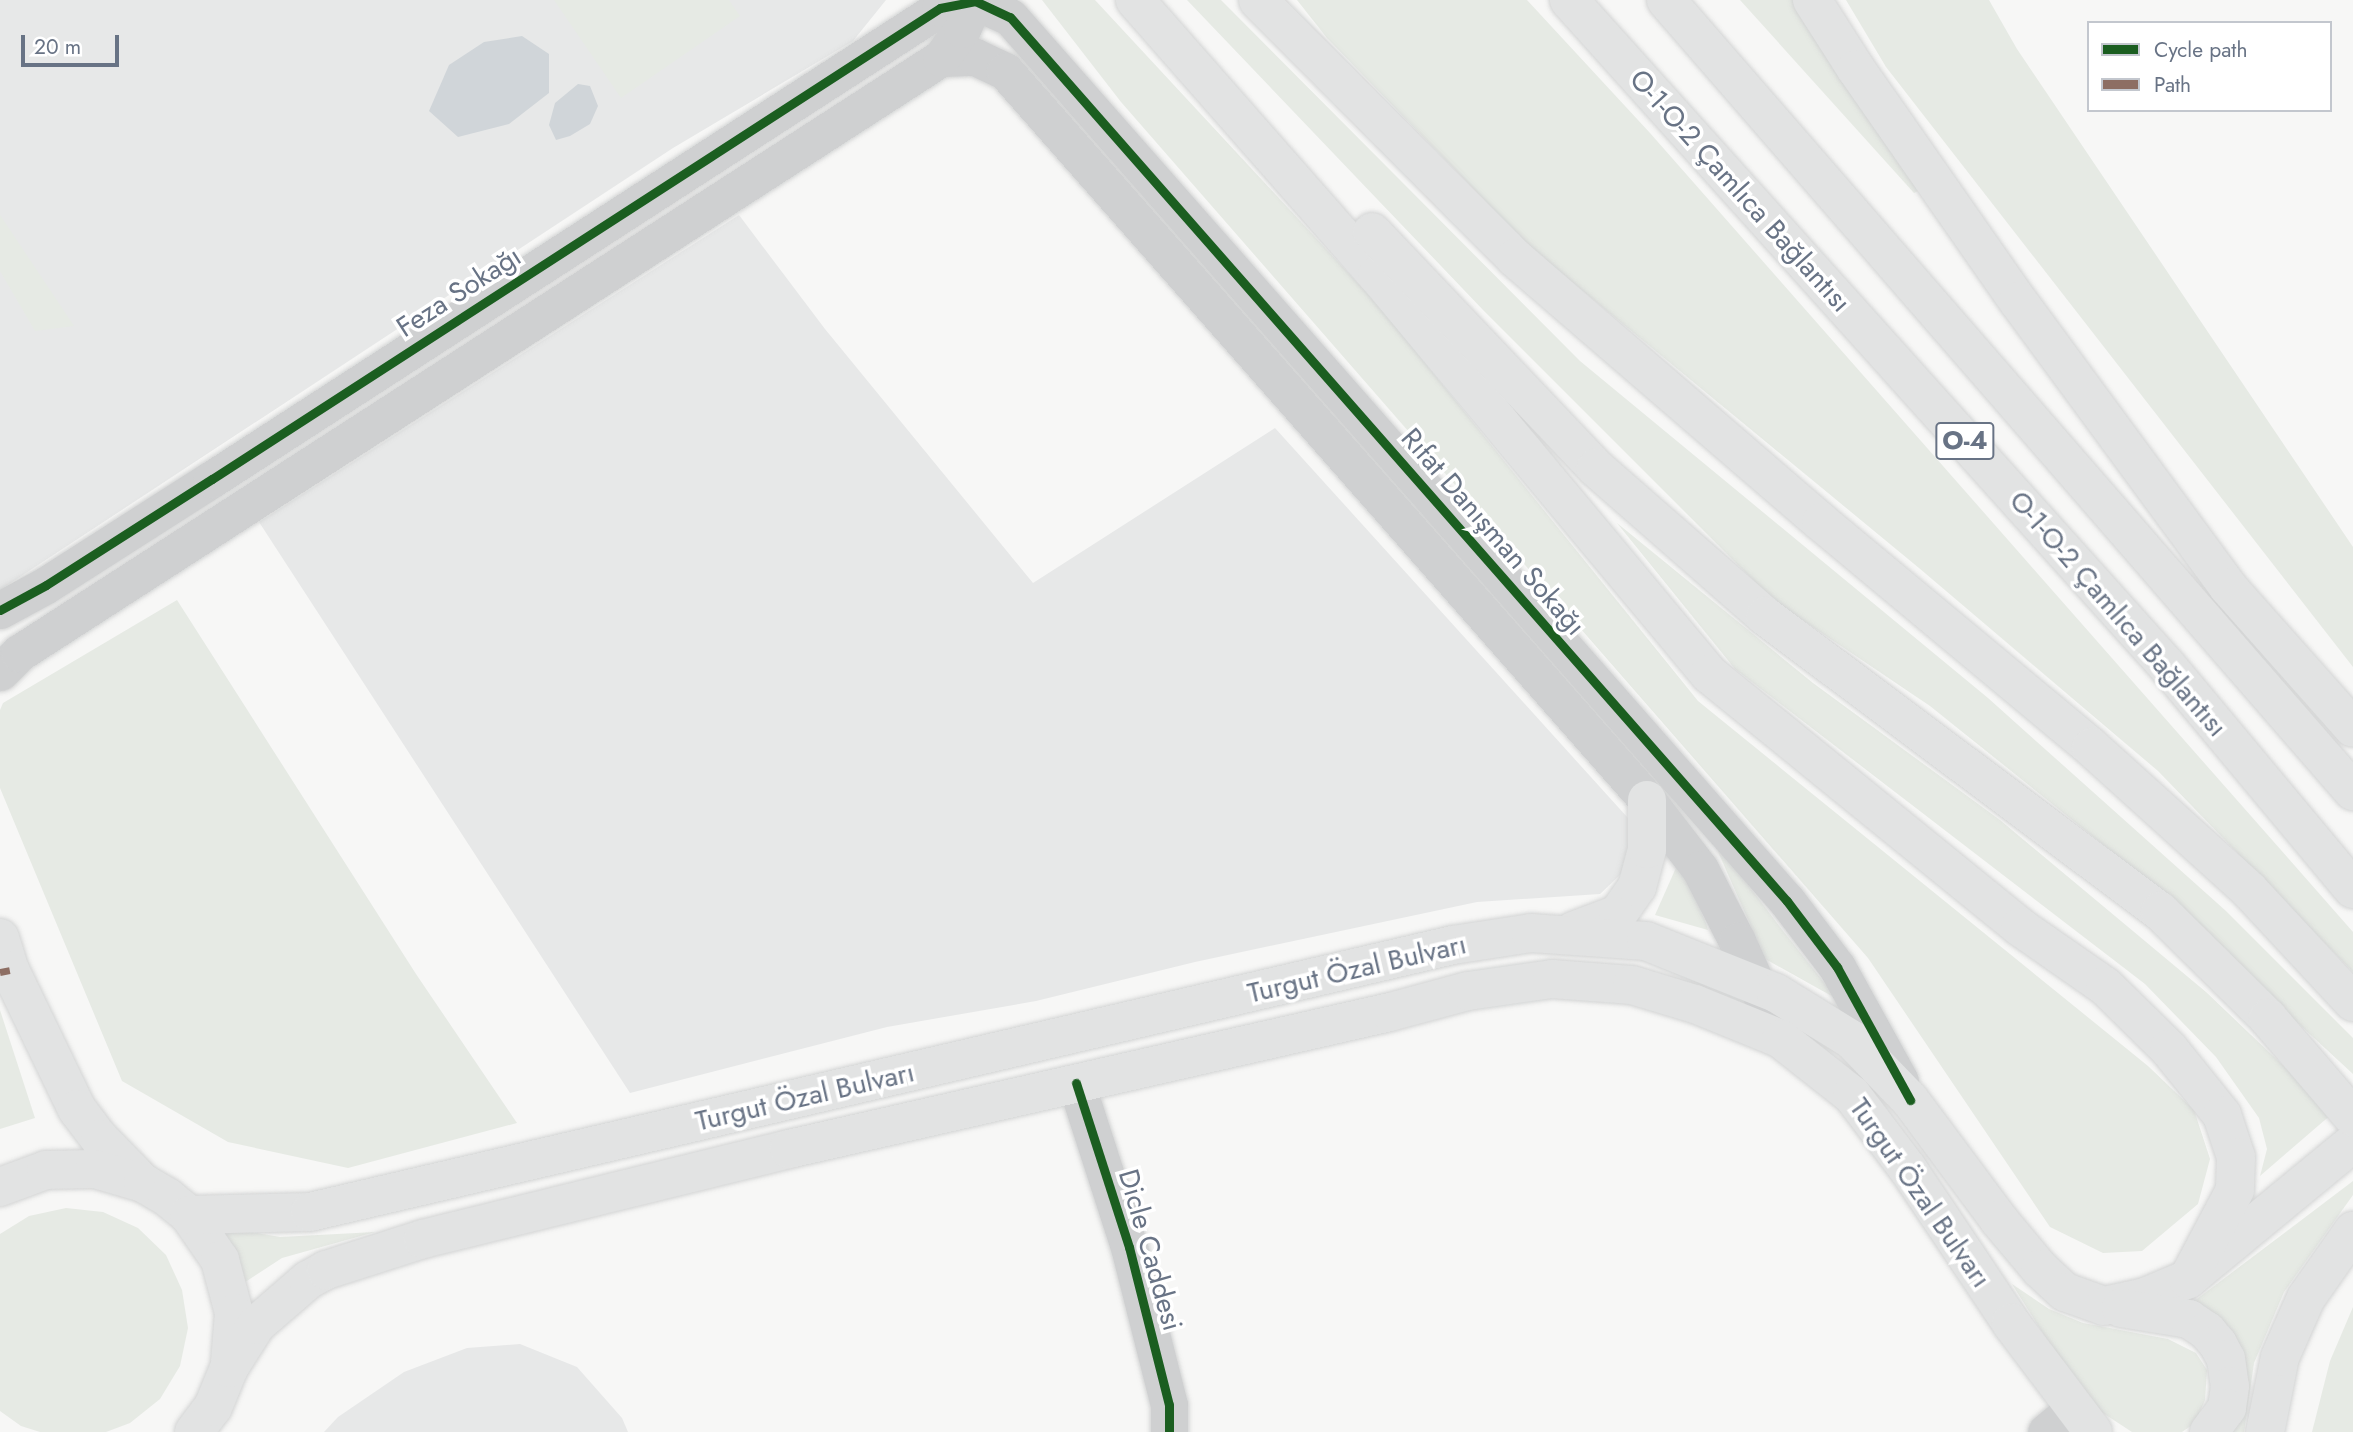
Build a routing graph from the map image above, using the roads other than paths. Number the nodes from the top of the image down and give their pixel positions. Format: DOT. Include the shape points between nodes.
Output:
graph roads {
  1 [pos="1138,0"];
  2 [pos="1258,0"];
  3 [pos="1569,0"];
  4 [pos="1666,0"];
  5 [pos="1812,0"];
  6 [pos="966,14"];
  7 [pos="902,16"];
  8 [pos="0,610"];
  9 [pos="0,671"];
  10 [pos="2353,728"];
  11 [pos="2353,791"];
  12 [pos="1647,800"];
  13 [pos="2353,889"];
  14 [pos="1560,935"];
  15 [pos="4,960"];
  16 [pos="1757,985"];
  17 [pos="2353,1002"];
  18 [pos="1781,1039"];
  19 [pos="1076,1083"];
  20 [pos="1910,1100"];
  21 [pos="2353,1117"];
  22 [pos="2353,1143"];
  23 [pos="143,1183"];
  24 [pos="0,1187"];
  25 [pos="189,1215"];
  26 [pos="2353,1231"];
  27 [pos="2188,1279"];
  28 [pos="2104,1306"];
  29 [pos="229,1368"];
  30 [pos="2080,1425"];
  31 [pos="194,1432"];
  32 [pos="1170,1432"];
  33 [pos="2209,1432"];
  34 [pos="2265,1432"];
  1 -- 21 [label="main road" via="1328,185 1596,467 1765,616 2160,911 2269,1018"];
  1 -- 27 [label="main road" via="1377,275 1709,674 2020,927 2105,986 2169,1049 2222,1115 2236,1157 2235,1190"];
  2 -- 17 [label="main road" via="1515,258 2091,747 2249,890"];
  3 -- 13 [label="main road, O-1-O-2 Çamlıca Bağlantısı / O-4" via="2168,667"];
  4 -- 11 [label="main road, O-4"];
  5 -- 10 [label="main road" via="2018,301 2228,587"];
  6 -- 7 [label="street, Feza Sokağı"];
  6 -- 9 [label="street" via="30,646"];
  6 -- 12 [label="street" via="975,57 1005,71"];
  6 -- 20 [label="street, Rıfat Danışman Sokağı" via="1787,901 1837,967"];
  7 -- 8 [label="street, Feza Sokağı" via="201,486"];
  12 -- 14 [label="main road" via="1647,849 1637,887 1618,914"];
  12 -- 16 [label="street" via="1699,869"];
  14 -- 16 [label="main road, Turgut Özal Bulvarı" via="1646,941"];
  14 -- 25 [label="main road, Turgut Özal Bulvarı" via="1531,933 1453,946 310,1212"];
  15 -- 23 [label="main road" via="78,1109"];
  16 -- 18 [label="street"];
  16 -- 20 [label="main road, Turgut Özal Bulvarı" via="1852,1040"];
  18 -- 19 [label="main road, Turgut Özal Bulvarı" via="1695,1004 1632,985 1552,979 1468,991"];
  18 -- 30 [label="main road, Turgut Özal Bulvarı" via="1852,1095 1908,1169"];
  19 -- 29 [label="main road, Turgut Özal Bulvarı" via="423,1239 326,1270 256,1325"];
  19 -- 32 [label="street, Dicle Caddesi" via="1129,1247 1169,1405"];
  20 -- 28 [label="main road, Turgut Özal Bulvarı" via="2040,1269 2066,1292"];
  22 -- 27 [label="main road"];
  23 -- 24 [label="main road, Turgut Özal Bulvarı" via="95,1169 46,1170"];
  23 -- 25 [label="main road, Turgut Özal Bulvarı"];
  25 -- 29 [label="main road, Turgut Özal Bulvarı" via="220,1260 234,1313"];
  26 -- 34 [label="main road" via="2306,1298 2280,1357"];
  27 -- 28 [label="main road" via="2145,1297"];
  28 -- 33 [label="main road, Turgut Özal Bulvarı" via="2189,1319 2207,1331 2226,1359 2230,1386 2227,1408"];
  29 -- 31 [label="main road, Turgut Özal Bulvarı" via="213,1407"];
}
